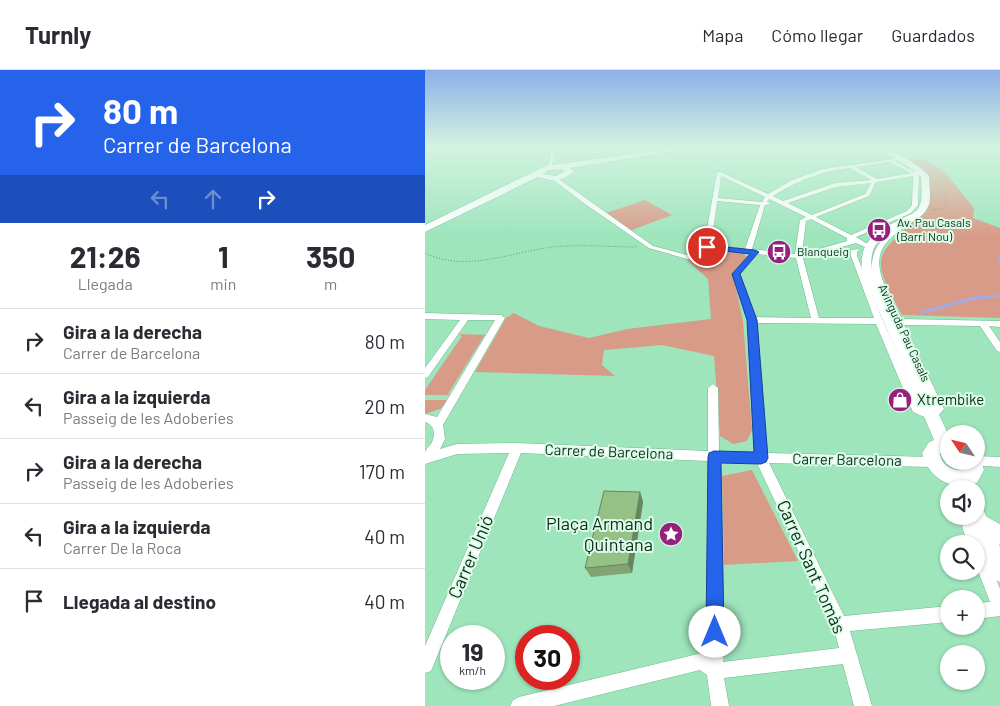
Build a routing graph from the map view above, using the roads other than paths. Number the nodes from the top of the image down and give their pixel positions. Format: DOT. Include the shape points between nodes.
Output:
graph roads {
  1 [pos="545,177"];
  2 [pos="548,177"];
  3 [pos="567,177"];
  4 [pos="718,177"];
  5 [pos="727,177"];
  6 [pos="804,177"];
  7 [pos="869,177"];
  8 [pos="897,177"];
  9 [pos="915,177"];
  10 [pos="925,177"];
  11 [pos="875,180"];
  12 [pos="768,197"];
  13 [pos="715,199"];
  14 [pos="587,203"];
  15 [pos="763,204"];
  16 [pos="785,204"];
  17 [pos="920,213"];
  18 [pos="812,217"];
  19 [pos="425,229"];
  20 [pos="856,244"];
  21 [pos="707,247"];
  22 [pos="752,252"];
  23 [pos="799,256"];
  24 [pos="425,316"];
  25 [pos="465,317"];
  26 [pos="752,320"];
  27 [pos="816,321"];
  28 [pos="879,321"];
  29 [pos="899,322"];
  30 [pos="983,324"];
  31 [pos="1000,324"];
  32 [pos="1000,349"];
  33 [pos="425,375"];
  34 [pos="713,388"];
  35 [pos="931,416"];
  36 [pos="425,418"];
  37 [pos="438,425"];
  38 [pos="940,432"];
  39 [pos="439,440"];
  40 [pos="940,446"];
  41 [pos="517,448"];
  42 [pos="457,449"];
  43 [pos="714,457"];
  44 [pos="425,458"];
  45 [pos="761,458"];
  46 [pos="985,461"];
  47 [pos="932,462"];
  48 [pos="1000,462"];
  49 [pos="975,470"];
  50 [pos="955,480"];
  51 [pos="968,480"];
  52 [pos="985,522"];
  53 [pos="980,525"];
  54 [pos="1000,538"];
  55 [pos="985,569"];
  56 [pos="1000,571"];
  57 [pos="1000,608"];
  58 [pos="985,610"];
  59 [pos="940,615"];
  60 [pos="840,624"];
  61 [pos="848,655"];
  62 [pos="425,665"];
  63 [pos="715,671"];
  64 [pos="519,706"];
  65 [pos="720,706"];
  66 [pos="863,706"];
  1 -- 19 [label="street" via="512,186"];
  2 -- 14 [label="street"];
  3 -- 14 [label="street" via="572,190"];
  4 -- 13 [label="street"];
  5 -- 12 [label="street"];
  6 -- 12 [label="street"];
  7 -- 11 [label="street"];
  8 -- 11 [label="street"];
  9 -- 20 [label="street" via="915,205 909,212"];
  10 -- 17 [label="street" via="925,205"];
  11 -- 16 [label="street" via="835,185"];
  11 -- 18 [label="street" via="867,195"];
  12 -- 15 [label="street"];
  12 -- 16 [label="street"];
  13 -- 15 [label="street"];
  13 -- 21 [label="street"];
  14 -- 21 [label="street" via="651,246 687,257 704,254"];
  15 -- 16 [label="street"];
  15 -- 22 [label="street"];
  16 -- 18 [label="street"];
  17 -- 20 [label="street"];
  17 -- 29 [label="street, Avinguda Pau Casals" via="878,249 875,271"];
  18 -- 20 [label="street"];
  18 -- 23 [label="street" via="803,220"];
  20 -- 23 [label="street"];
  20 -- 28 [label="street, Avinguda Pau Casals" via="854,256"];
  20 -- 35 [label="street, Avinguda Pau Casals" via="865,257 867,271"];
  21 -- 22 [label="street"];
  22 -- 23 [label="street"];
  22 -- 26 [label="street" via="736,274"];
  23 -- 27 [label="street"];
  24 -- 25 [label="street"];
  25 -- 33 [label="street"];
  25 -- 37 [label="street" via="501,318"];
  26 -- 27 [label="street"];
  26 -- 45 [label="street"];
  27 -- 28 [label="street"];
  28 -- 35 [label="street, Avinguda Pau Casals" via="917,409"];
  29 -- 30 [label="street"];
  29 -- 35 [label="street, Avinguda Pau Casals" via="939,409"];
  30 -- 31 [label="street"];
  30 -- 32 [label="street"];
  34 -- 43 [label="street"];
  35 -- 38 [label="street, Avinguda Pau Casals"];
  36 -- 37 [label="street"];
  37 -- 39 [label="street" via="441,432"];
  39 -- 42 [label="street, Carrer de Barcelona"];
  39 -- 44 [label="street"];
  40 -- 47 [label="street, Avinguda Pau Casals" via="935,446 931,453"];
  41 -- 42 [label="street, Carrer de Barcelona"];
  41 -- 43 [label="street, Carrer de Barcelona"];
  41 -- 62 [label="street, Carrer Unió"];
  42 -- 44 [label="street, Carrer de Barcelona"];
  43 -- 45 [label="street, Carrer de Barcelona"];
  43 -- 63 [label="street"];
  45 -- 47 [label="street, Carrer Barcelona"];
  45 -- 60 [label="street, Carrer Sant Tomàs"];
  46 -- 48 [label="street"];
  47 -- 50 [label="street" via="939,471"];
  49 -- 51 [label="street"];
  52 -- 54 [label="street" via="995,528"];
  53 -- 56 [label="street"];
  55 -- 57 [label="street"];
  57 -- 58 [label="street"];
  59 -- 60 [label="street"];
  60 -- 61 [label="street, Carrer Sant Tomàs"];
  61 -- 63 [label="street"];
  61 -- 66 [label="street, Carrer Sant Tomàs"];
  63 -- 64 [label="street" via="702,661"];
  63 -- 65 [label="street"];
}
